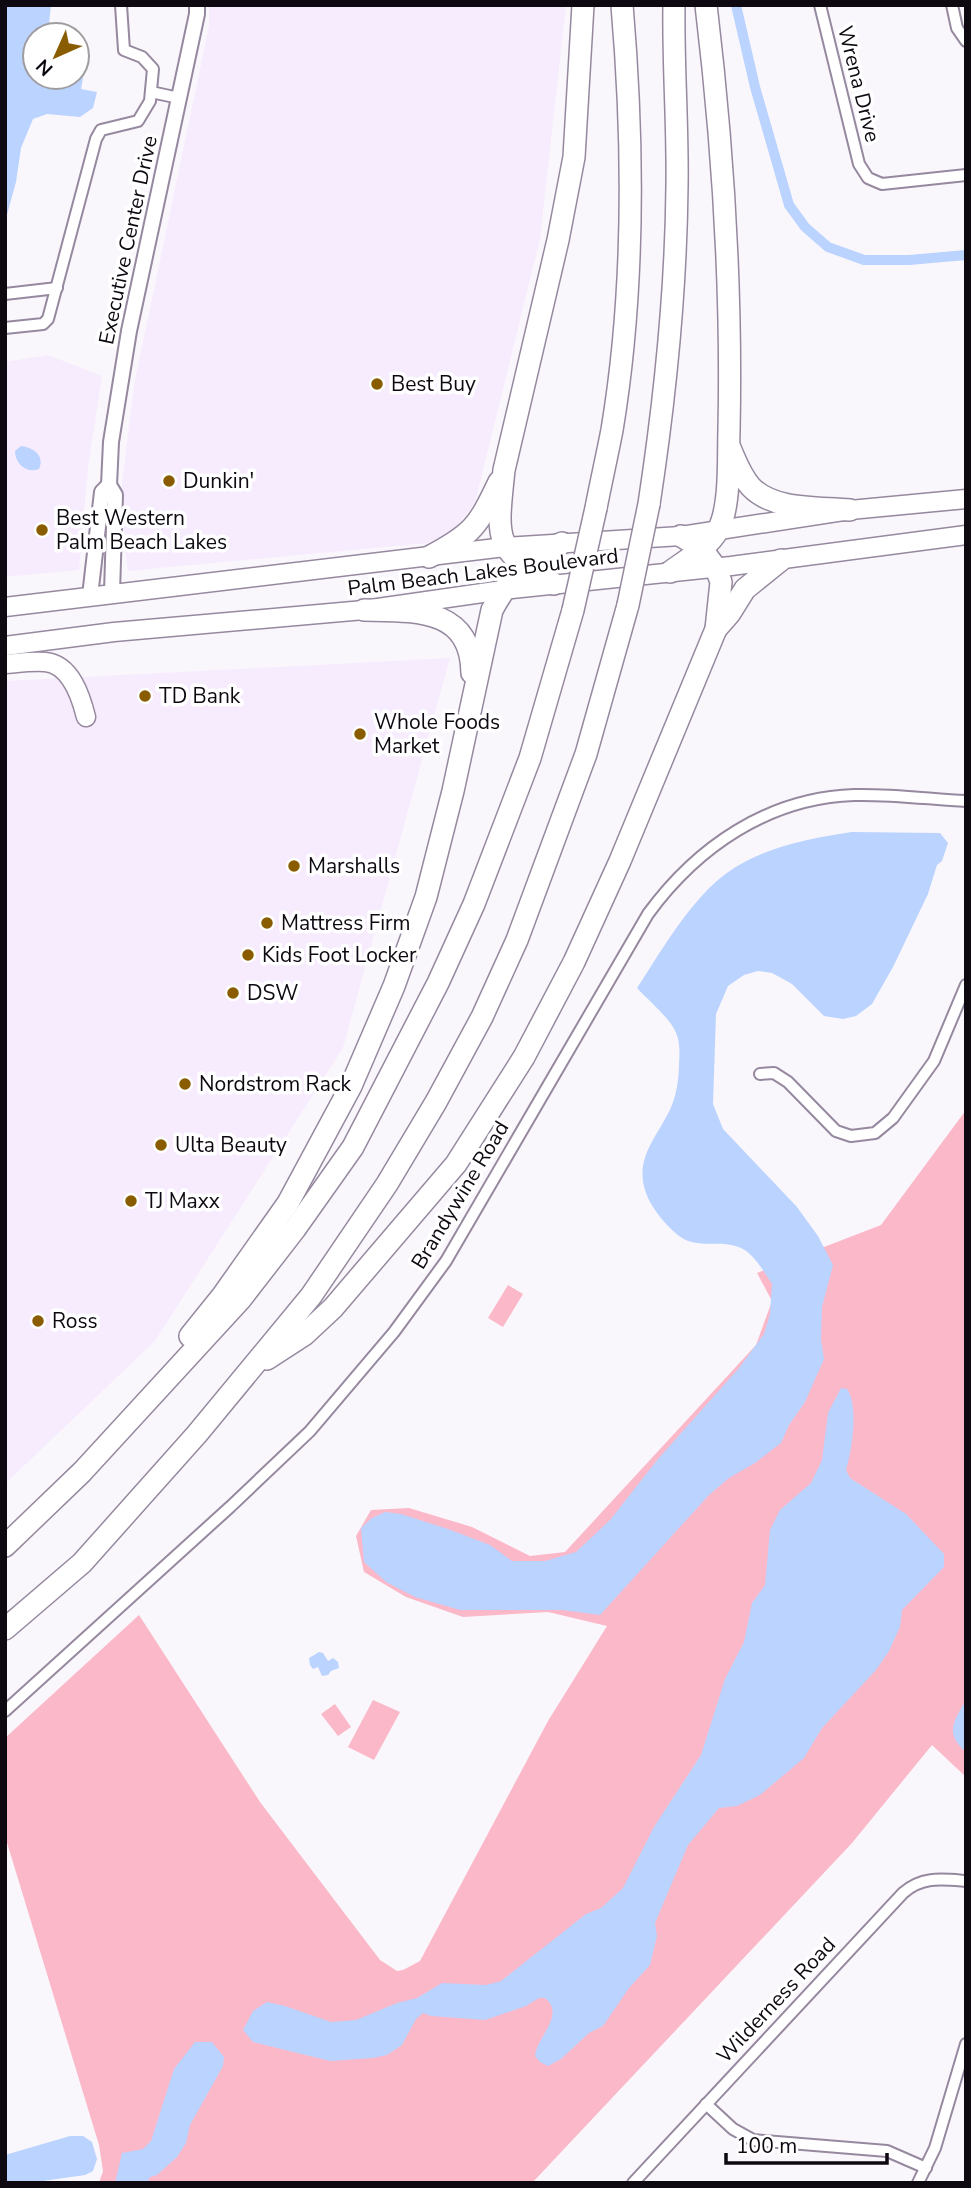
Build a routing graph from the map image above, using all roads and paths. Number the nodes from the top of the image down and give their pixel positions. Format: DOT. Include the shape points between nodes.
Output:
graph roads {
  1 [pos="121,5"];
  2 [pos="197,5"];
  3 [pos="583,5"];
  4 [pos="622,5"];
  5 [pos="674,5"];
  6 [pos="706,5"];
  7 [pos="820,5"];
  8 [pos="951,5"];
  9 [pos="966,41"];
  10 [pos="151,92"];
  11 [pos="179,99"];
  12 [pos="966,175"];
  13 [pos="57,288"];
  14 [pos="5,294"];
  15 [pos="5,328"];
  16 [pos="729,445"];
  17 [pos="504,470"];
  18 [pos="109,485"];
  19 [pos="966,499"];
  20 [pos="850,510"];
  21 [pos="966,523"];
  22 [pos="718,531"];
  23 [pos="681,536"];
  24 [pos="966,536"];
  25 [pos="915,542"];
  26 [pos="562,543"];
  27 [pos="505,548"];
  28 [pos="701,548"];
  29 [pos="429,557"];
  30 [pos="781,559"];
  31 [pos="522,566"];
  32 [pos="716,568"];
  33 [pos="670,572"];
  34 [pos="554,584"];
  35 [pos="503,590"];
  36 [pos="112,593"];
  37 [pos="90,596"];
  38 [pos="5,607"];
  39 [pos="364,610"];
  40 [pos="716,629"];
  41 [pos="5,646"];
  42 [pos="5,664"];
  43 [pos="473,700"];
  44 [pos="86,717"];
  45 [pos="966,801"];
  46 [pos="966,985"];
  47 [pos="760,1074"];
  48 [pos="247,1371"];
  49 [pos="82,1472"];
  50 [pos="5,1546"];
  51 [pos="5,1629"];
  52 [pos="5,1711"];
  53 [pos="966,1881"];
  54 [pos="966,2044"];
  55 [pos="706,2104"];
  56 [pos="926,2168"];
  57 [pos="633,2183"];
  58 [pos="918,2183"];
  1 -- 10 [label="street" via="124,50 142,57 153,69"];
  2 -- 11 [label="street, Executive Center Drive"];
  3 -- 17 [label="highway" via="574,157"];
  4 -- 49 [label="highway, bridge" via="628,72 629,211 612,429 573,610 530,758 474,904 353,1147 240,1300"];
  5 -- 48 [label="highway, bridge" via="677,188 663,417 628,605 586,754 517,940 436,1102 311,1296"];
  6 -- 16 [label="highway" via="726,270"];
  7 -- 12 [label="street, Wrena Drive" via="862,171 868,178 882,184"];
  8 -- 9 [label="street"];
  10 -- 11 [label="street"];
  10 -- 13 [label="street" via="138,121 101,130 96,139"];
  11 -- 18 [label="street, Executive Center Drive" via="129,331 111,442"];
  13 -- 14 [label="street"];
  13 -- 15 [label="street" via="43,324"];
  16 -- 20 [label="highway" via="740,472 764,497"];
  16 -- 22 [label="highway" via="725,506"];
  17 -- 27 [label="highway" via="500,502"];
  17 -- 29 [label="highway" via="473,528"];
  18 -- 36 [label="street, Executive Center Drive" via="115,495"];
  18 -- 37 [label="street, Executive Center Drive" via="102,492"];
  19 -- 20 [label="main road, Palm Beach Lakes Boulevard"];
  20 -- 22 [label="main road, Palm Beach Lakes Boulevard"];
  21 -- 25 [label="main road" via="935,530"];
  22 -- 23 [label="main road, Palm Beach Lakes Boulevard"];
  22 -- 28 [label="highway"];
  23 -- 26 [label="main road, Palm Beach Lakes Boulevard"];
  23 -- 28 [label="highway"];
  24 -- 25 [label="main road, Palm Beach Lakes Boulevard"];
  25 -- 30 [label="main road, Palm Beach Lakes Boulevard"];
  26 -- 27 [label="main road, Palm Beach Lakes Boulevard"];
  26 -- 31 [label="highway"];
  27 -- 29 [label="main road, Palm Beach Lakes Boulevard"];
  27 -- 31 [label="highway"];
  28 -- 32 [label="highway"];
  28 -- 33 [label="highway"];
  29 -- 36 [label="main road, Palm Beach Lakes Boulevard"];
  30 -- 32 [label="main road, Palm Beach Lakes Boulevard"];
  30 -- 40 [label="highway" via="745,589"];
  31 -- 34 [label="highway"];
  31 -- 35 [label="highway"];
  32 -- 33 [label="main road, Palm Beach Lakes Boulevard"];
  32 -- 40 [label="highway" via="721,582"];
  33 -- 34 [label="main road, Palm Beach Lakes Boulevard"];
  34 -- 35 [label="main road, Palm Beach Lakes Boulevard"];
  35 -- 39 [label="main road, Palm Beach Lakes Boulevard"];
  35 -- 43 [label="highway" via="492,610"];
  36 -- 37 [label="main road, Palm Beach Lakes Boulevard"];
  37 -- 38 [label="main road, Palm Beach Lakes Boulevard"];
  39 -- 41 [label="main road, Palm Beach Lakes Boulevard"];
  39 -- 43 [label="highway" via="417,611 453,626 471,648"];
  40 -- 48 [label="highway" via="574,962 492,1112 456,1164 333,1308 304,1335"];
  42 -- 44 [label="main road" via="48,662 65,673 77,688"];
  43 -- 49 [label="highway" via="426,897 351,1086 288,1203 223,1295"];
  45 -- 52 [label="street, Brandywine Road" via="854,795 797,804 736,831 690,865 649,914 446,1261 394,1332 310,1432"];
  46 -- 47 [label="street" via="934,1061 893,1118 875,1133 851,1136 836,1131 788,1082 774,1073"];
  48 -- 51 [label="highway" via="82,1563"];
  49 -- 50 [label="highway"];
  53 -- 55 [label="street, Wilderness Road" via="932,1879 909,1888"];
  54 -- 56 [label="street"];
  55 -- 56 [label="street" via="753,2140 887,2151"];
  55 -- 57 [label="street, Wilderness Road"];
  56 -- 58 [label="street"];
}
